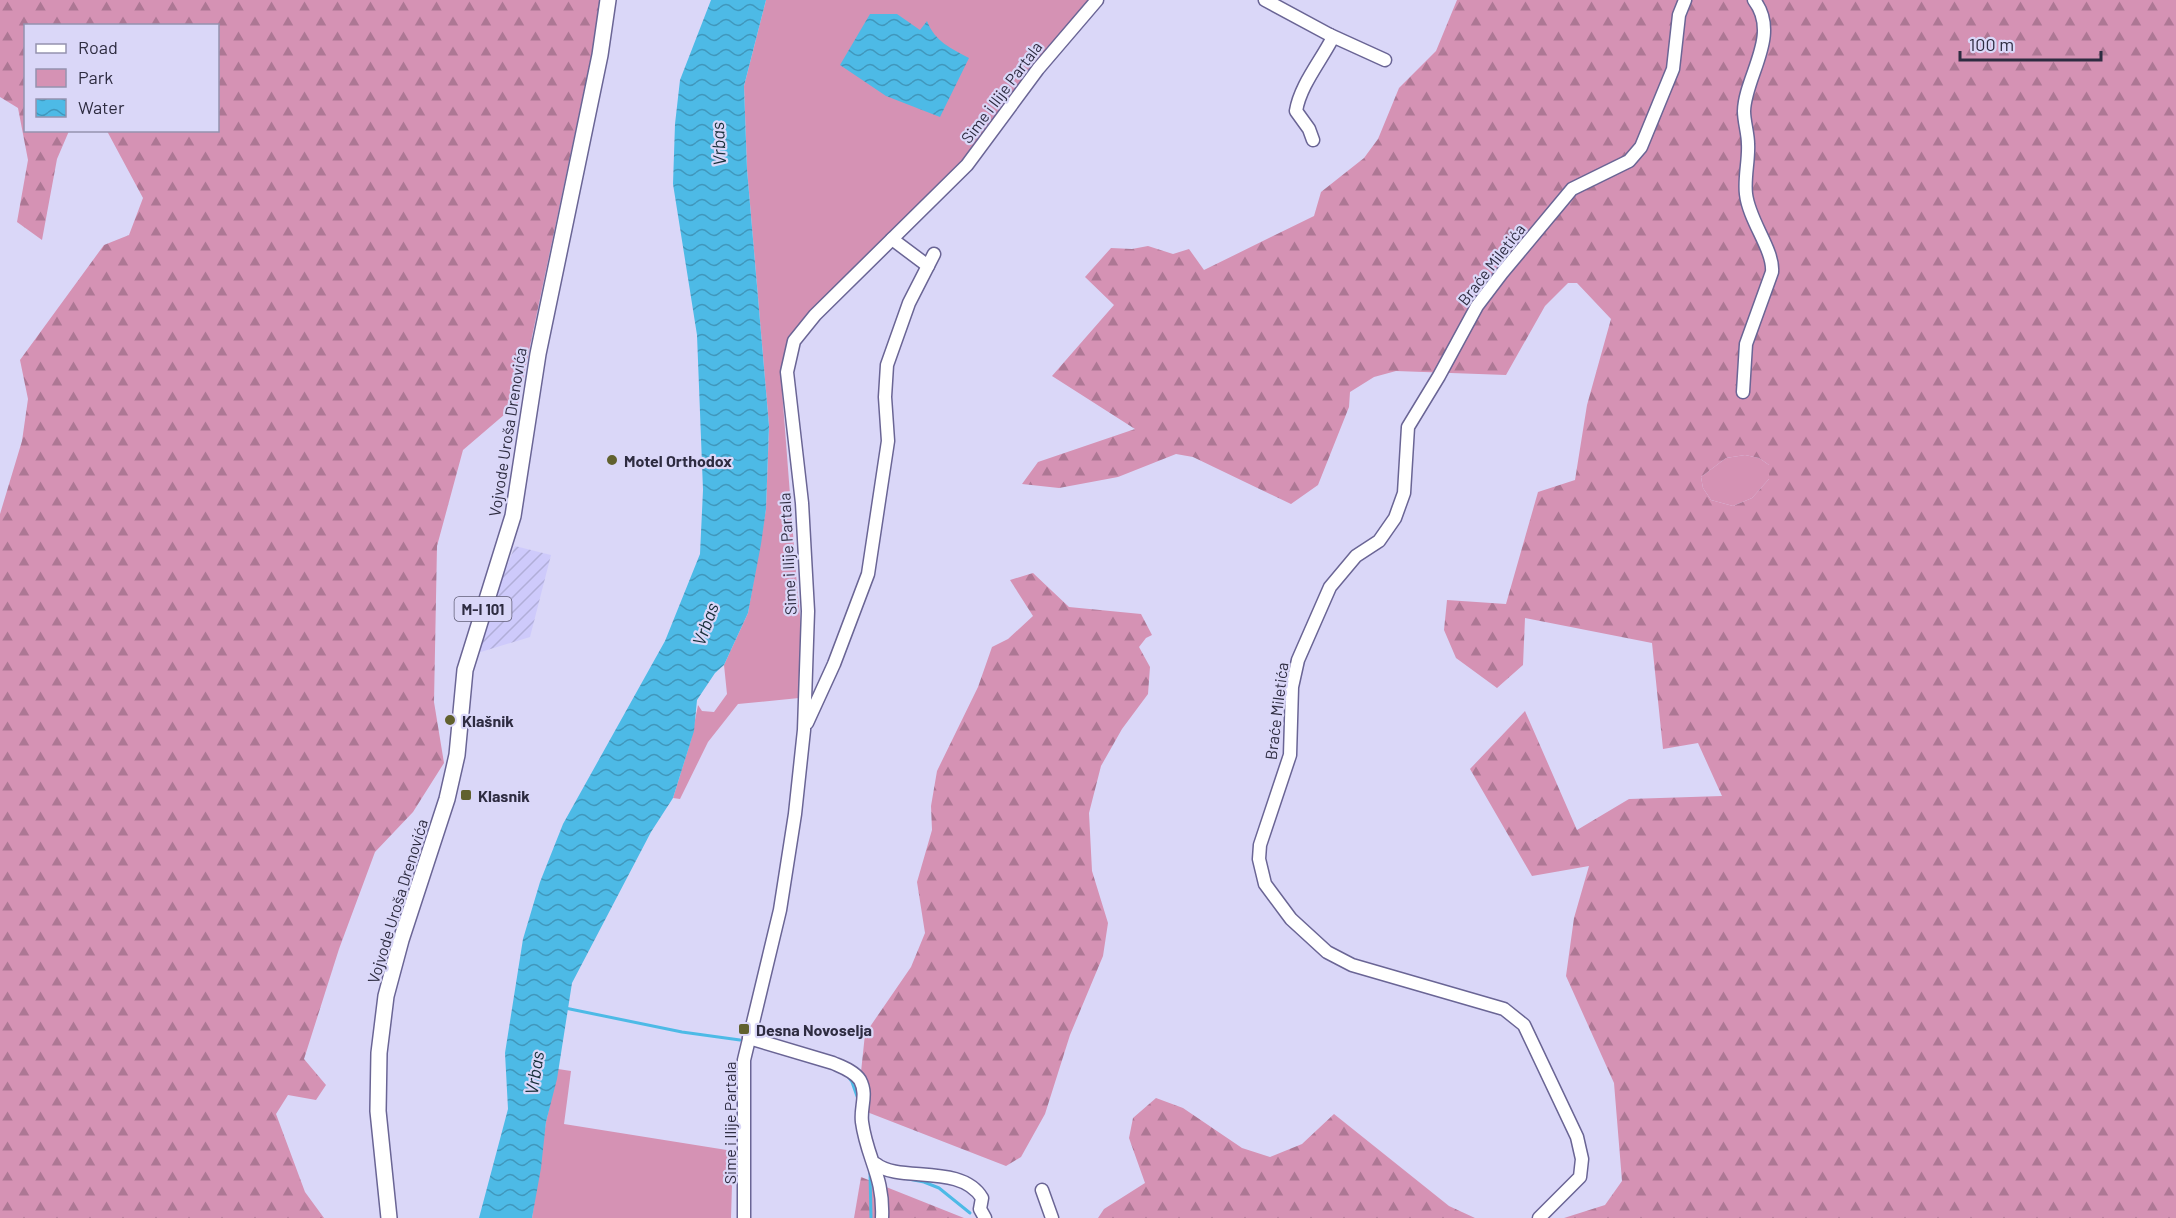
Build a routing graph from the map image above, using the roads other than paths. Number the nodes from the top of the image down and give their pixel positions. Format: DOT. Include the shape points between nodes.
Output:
graph roads {
  1 [pos="608,0"];
  2 [pos="1097,0"];
  3 [pos="1265,0"];
  4 [pos="1685,0"];
  5 [pos="1754,0"];
  6 [pos="1330,34"];
  7 [pos="1386,60"];
  8 [pos="1313,140"];
  9 [pos="892,239"];
  10 [pos="1743,392"];
  11 [pos="804,730"];
  12 [pos="749,1038"];
  13 [pos="876,1164"];
  14 [pos="1042,1190"];
  15 [pos="389,1218"];
  16 [pos="744,1218"];
  17 [pos="882,1218"];
  18 [pos="985,1218"];
  19 [pos="1052,1218"];
  20 [pos="1539,1218"];
  1 -- 15 [label="main road, Vojvode Uroša Drenovića / M-I 101" via="531,390 513,516 465,670 447,799 386,996 379,1053 378,1111"];
  2 -- 9 [label="street, Sime i Ilije Partala" via="1038,69 968,165"];
  3 -- 6 [label="street"];
  4 -- 20 [label="street, Braće Miletića" via="1679,15 1673,69 1641,147 1629,161 1572,189 1477,306 1412,419 1408,428 1404,493 1395,518 1379,541 1356,556 1330,587 1298,660 1292,687 1290,755 1260,845 1265,884 1290,919 1327,952 1352,964 1504,1009 1524,1025 1577,1137 1582,1160 1581,1177"];
  5 -- 10 [label="street" via="1761,12 1763,31 1744,110 1748,141 1746,194 1760,237 1773,260 1746,344"];
  6 -- 7 [label="street"];
  6 -- 8 [label="street" via="1332,39 1298,100 1296,111"];
  9 -- 11 [label="street, Sime i Ilije Partala" via="806,325 794,341 788,363 786,382 802,503 808,611"];
  9 -- 11 [label="street" via="931,260 909,303 887,365 888,441 868,574"];
  11 -- 12 [label="street, Sime i Ilije Partala" via="788,867"];
  12 -- 13 [label="street" via="833,1063 856,1075 865,1098 862,1122"];
  12 -- 16 [label="street, Sime i Ilije Partala" via="742,1081"];
  13 -- 17 [label="street" via="883,1196"];
  13 -- 18 [label="street" via="891,1173 928,1173 966,1185 982,1198 980,1209"];
  14 -- 19 [label="street"];
}
